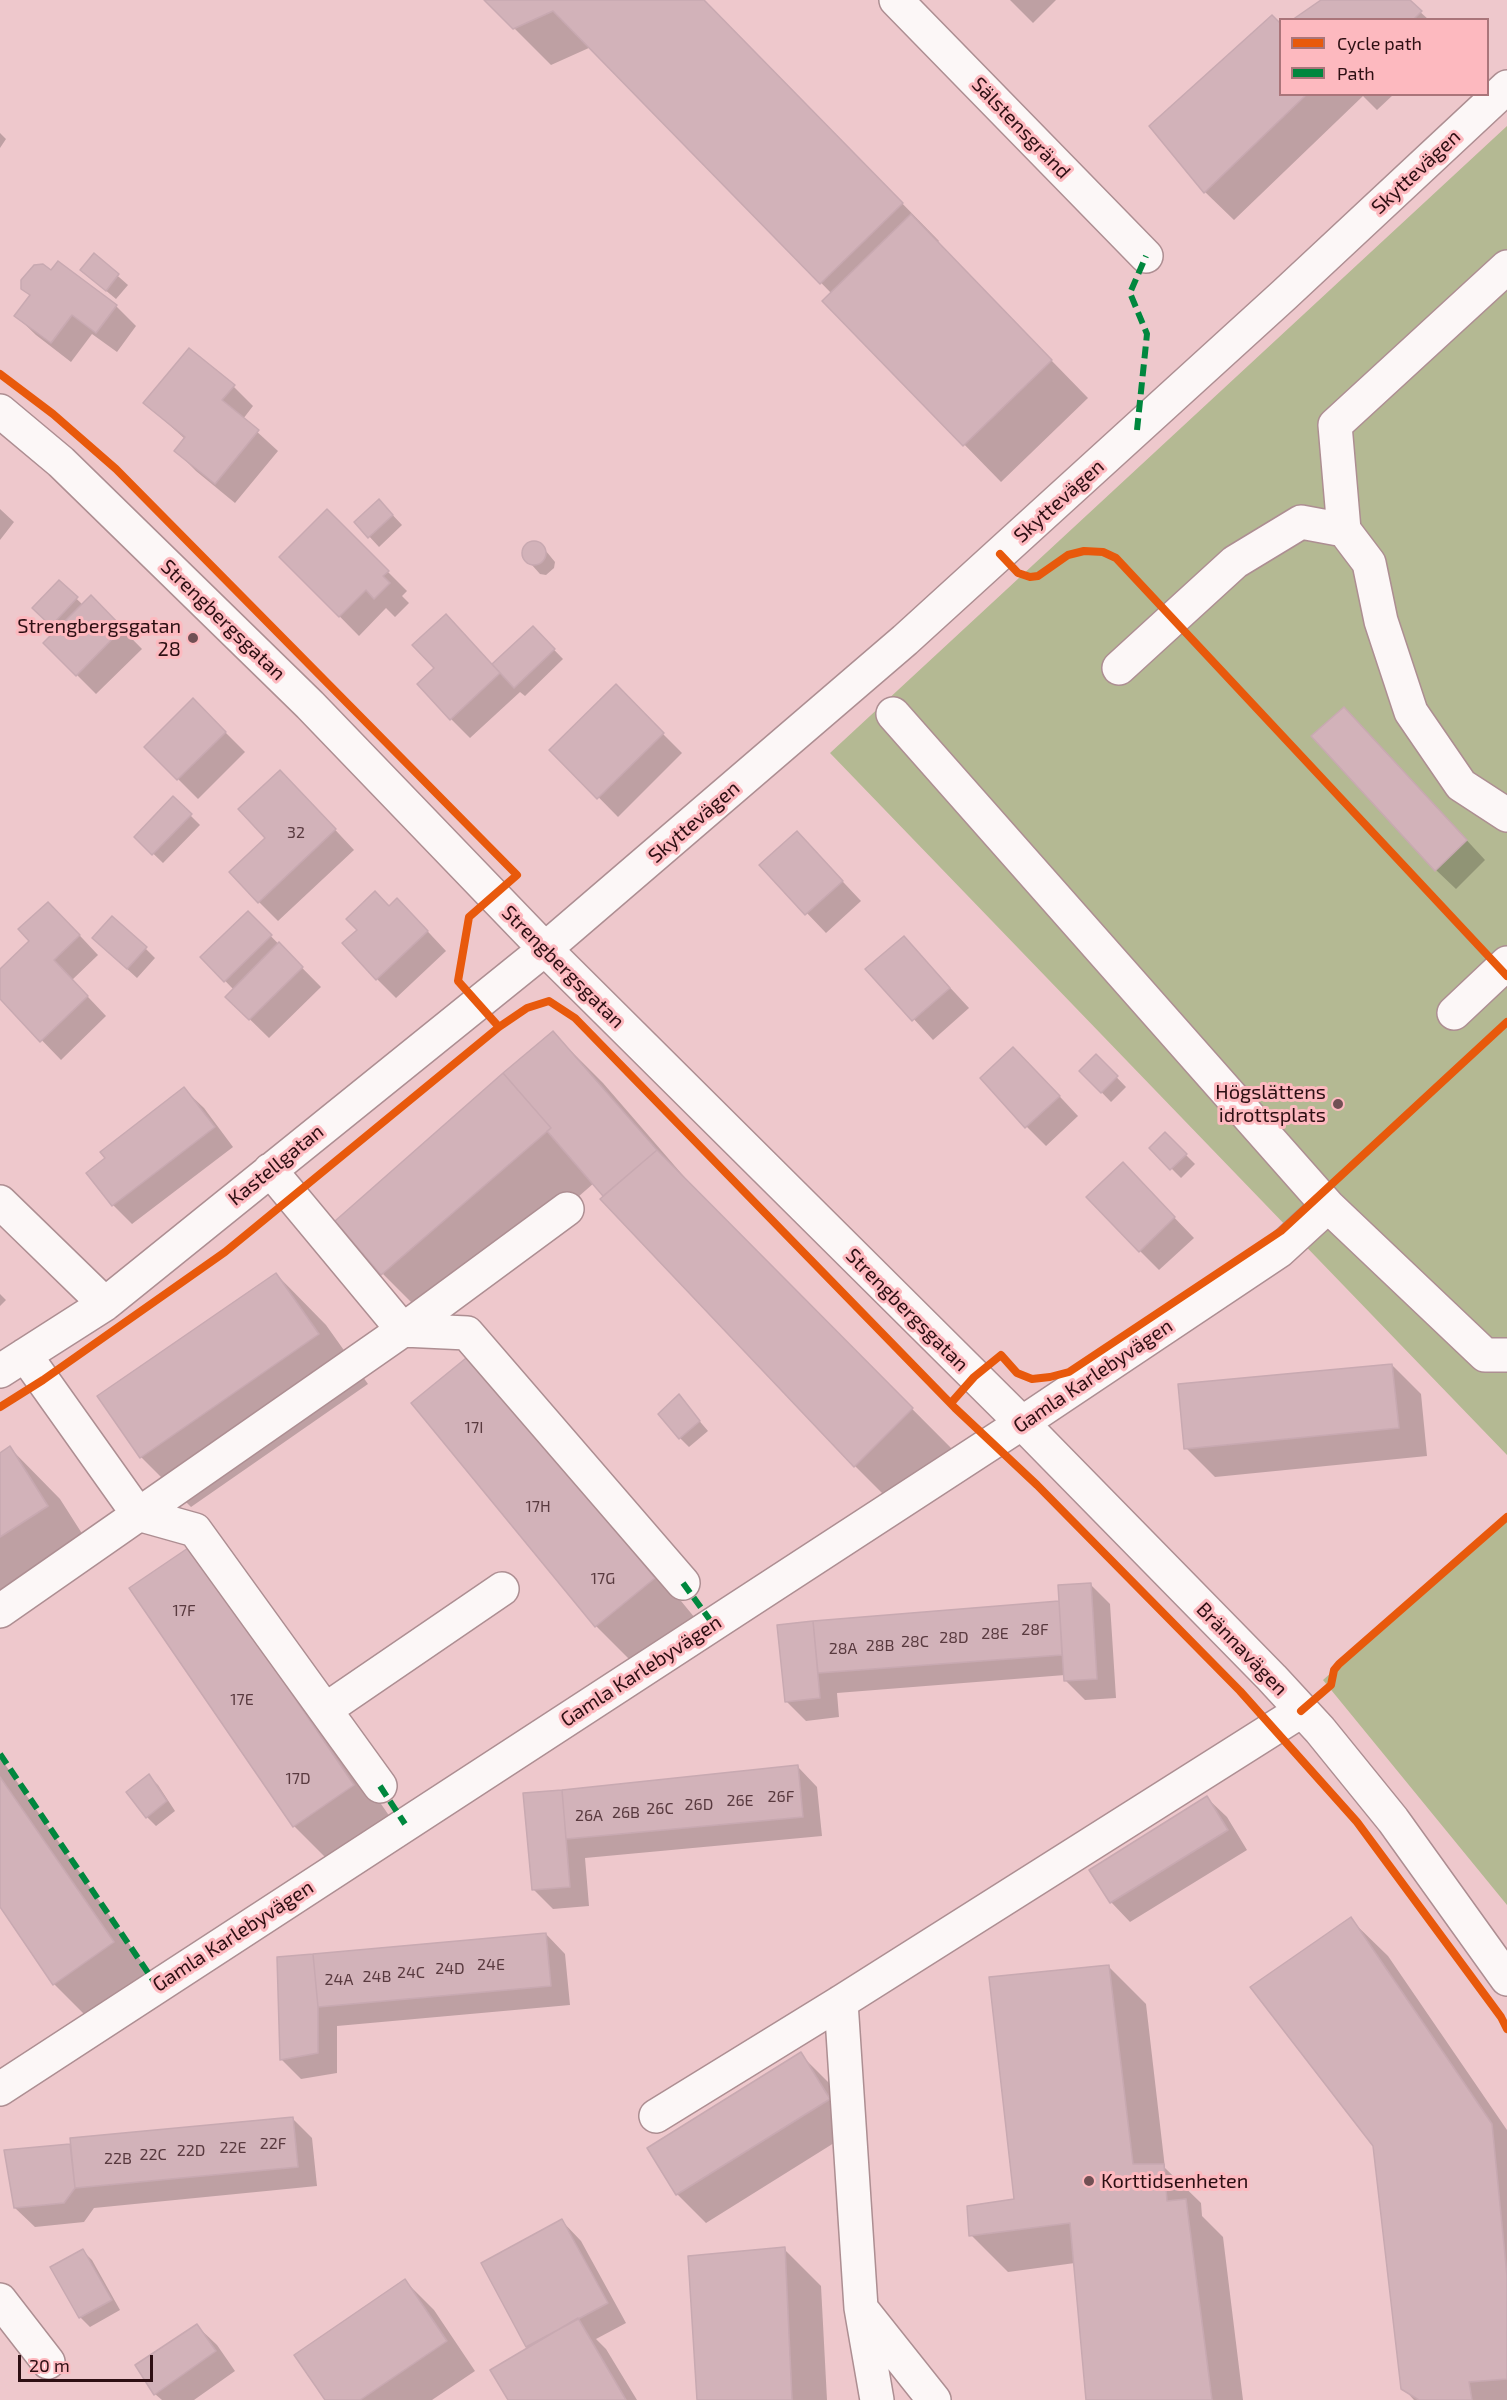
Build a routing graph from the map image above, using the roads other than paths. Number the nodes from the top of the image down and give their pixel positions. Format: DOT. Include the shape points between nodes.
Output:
graph roads {
  1 [pos="896,0"];
  2 [pos="1507,87"];
  3 [pos="1146,256"];
  4 [pos="1507,267"];
  5 [pos="0,411"];
  6 [pos="1344,530"];
  7 [pos="1119,668"];
  8 [pos="892,714"];
  9 [pos="1507,815"];
  10 [pos="545,949"];
  11 [pos="1507,963"];
  12 [pos="1454,1013"];
  13 [pos="270,1170"];
  14 [pos="0,1202"];
  15 [pos="1328,1206"];
  16 [pos="567,1209"];
  17 [pos="105,1304"];
  18 [pos="403,1329"];
  19 [pos="1507,1355"];
  20 [pos="13,1363"];
  21 [pos="1022,1423"];
  22 [pos="138,1514"];
  23 [pos="683,1583"];
  24 [pos="502,1589"];
  25 [pos="0,1611"];
  26 [pos="325,1710"];
  27 [pos="1301,1711"];
  28 [pos="380,1786"];
  29 [pos="1507,1978"];
  30 [pos="841,2002"];
  31 [pos="0,2089"];
  32 [pos="656,2116"];
  33 [pos="0,2300"];
  34 [pos="861,2308"];
  35 [pos="48,2362"];
  36 [pos="877,2400"];
  37 [pos="934,2400"];
  1 -- 3 [label="street, Sälstensgränd"];
  2 -- 10 [label="street, Skyttevägen" via="905,640"];
  4 -- 6 [label="street" via="1335,425"];
  5 -- 10 [label="street, Strengbergsgatan" via="61,462 310,705"];
  6 -- 7 [label="street" via="1301,522 1235,561"];
  6 -- 9 [label="street" via="1369,562 1382,621 1411,712 1461,785"];
  8 -- 15 [label="street"];
  10 -- 13 [label="street, Kastellgatan"];
  10 -- 21 [label="street, Strengbergsgatan"];
  11 -- 12 [label="street"];
  13 -- 17 [label="street, Kastellgatan"];
  13 -- 18 [label="street"];
  14 -- 17 [label="street"];
  15 -- 19 [label="street" via="1485,1355"];
  15 -- 21 [label="street, Gamla Karlebyvägen" via="1279,1251"];
  16 -- 18 [label="street"];
  17 -- 20 [label="street, Kastellgatan"];
  18 -- 22 [label="street"];
  18 -- 23 [label="street" via="467,1333"];
  20 -- 22 [label="street"];
  21 -- 27 [label="street, Brännavägen"];
  21 -- 31 [label="street, Gamla Karlebyvägen"];
  22 -- 25 [label="street"];
  22 -- 26 [label="street" via="195,1530"];
  24 -- 26 [label="street"];
  26 -- 28 [label="street"];
  27 -- 29 [label="street, Brännavägen" via="1393,1820"];
  27 -- 30 [label="street"];
  30 -- 32 [label="street"];
  30 -- 34 [label="street"];
  33 -- 35 [label="street"];
  34 -- 36 [label="street"];
  34 -- 37 [label="street"];
}
